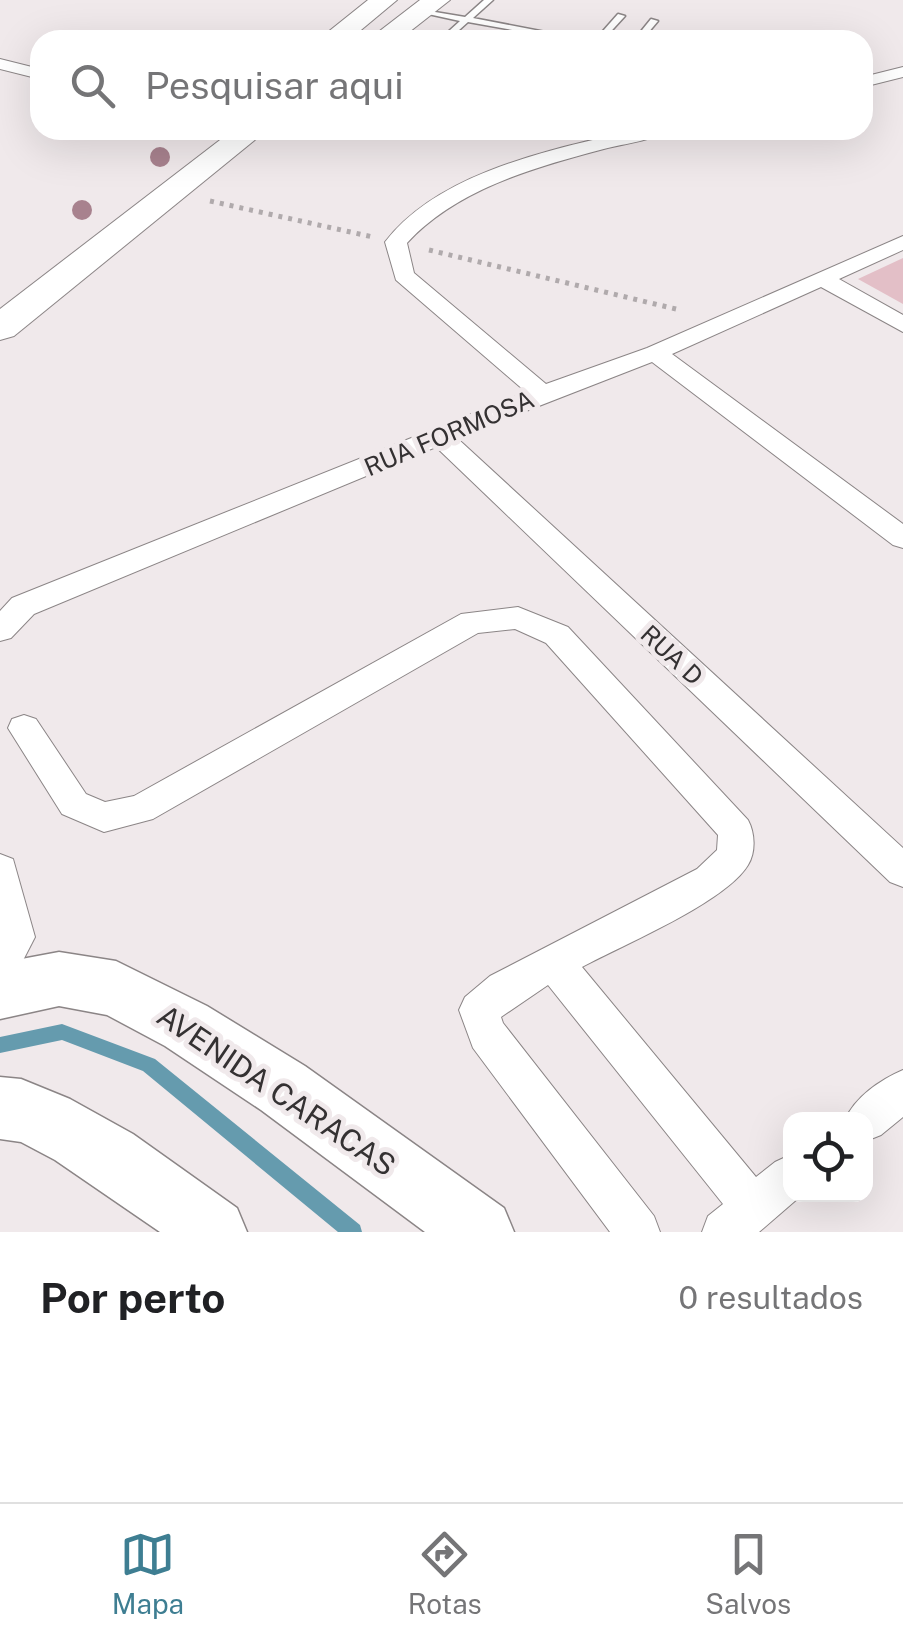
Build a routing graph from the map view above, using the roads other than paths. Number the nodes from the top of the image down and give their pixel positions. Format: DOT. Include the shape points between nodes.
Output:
graph roads {
  1 [pos="384,0"];
  2 [pos="490,0"];
  3 [pos="430,6"];
  4 [pos="621,16"];
  5 [pos="467,19"];
  6 [pos="654,21"];
  7 [pos="522,29"];
  8 [pos="348,30"];
  9 [pos="396,30"];
  10 [pos="454,30"];
  11 [pos="528,30"];
  12 [pos="608,30"];
  13 [pos="646,30"];
  14 [pos="5,70"];
  15 [pos="903,72"];
  16 [pos="30,73"];
  17 [pos="873,80"];
  18 [pos="208,140"];
  19 [pos="239,140"];
  20 [pos="621,140"];
  21 [pos="903,242"];
  22 [pos="820,278"];
  23 [pos="0,305"];
  24 [pos="903,325"];
  25 [pos="0,328"];
  26 [pos="654,353"];
  27 [pos="543,394"];
  28 [pos="441,438"];
  29 [pos="903,538"];
  30 [pos="0,630"];
  31 [pos="24,728"];
  32 [pos="0,870"];
  33 [pos="903,872"];
  34 [pos="555,964"];
  35 [pos="0,965"];
  36 [pos="0,992"];
  37 [pos="903,1091"];
  38 [pos="0,1108"];
  39 [pos="873,1115"];
  40 [pos="783,1183"];
  41 [pos="738,1219"];
  42 [pos="212,1232"];
  43 [pos="480,1232"];
  44 [pos="638,1232"];
  1 -- 8 [label="main road"];
  2 -- 5 [label="lane"];
  3 -- 5 [label="lane"];
  3 -- 9 [label="main road"];
  4 -- 12 [label="lane"];
  5 -- 7 [label="lane"];
  5 -- 10 [label="lane"];
  6 -- 13 [label="lane"];
  7 -- 11 [label="lane"];
  14 -- 16 [label="street"];
  15 -- 17 [label="street"];
  18 -- 23 [label="main road"];
  19 -- 25 [label="main road"];
  20 -- 27 [label="street" via="488,182 408,224 396,242 404,275"];
  21 -- 22 [label="street, RUA FORMOSA"];
  22 -- 24 [label="street"];
  22 -- 26 [label="street, RUA FORMOSA"];
  26 -- 27 [label="street, RUA FORMOSA"];
  26 -- 29 [label="street"];
  27 -- 28 [label="street, RUA FORMOSA"];
  28 -- 30 [label="street, RUA FORMOSA" via="23,606"];
  28 -- 33 [label="street, RUA D"];
  31 -- 34 [label="street" via="74,804 104,817 142,809 472,622 518,618 557,635 736,831 734,857 710,880"];
  32 -- 35 [label="street" via="16,936"];
  34 -- 41 [label="street"];
  34 -- 44 [label="street" via="504,988 479,1010 488,1034"];
  36 -- 43 [label="street, AVENIDA CARACAS" via="59,980 116,989 282,1088"];
  37 -- 39 [label="street"];
  38 -- 42 [label="street" via="43,1118 175,1200"];
  40 -- 41 [label="street"];
}
